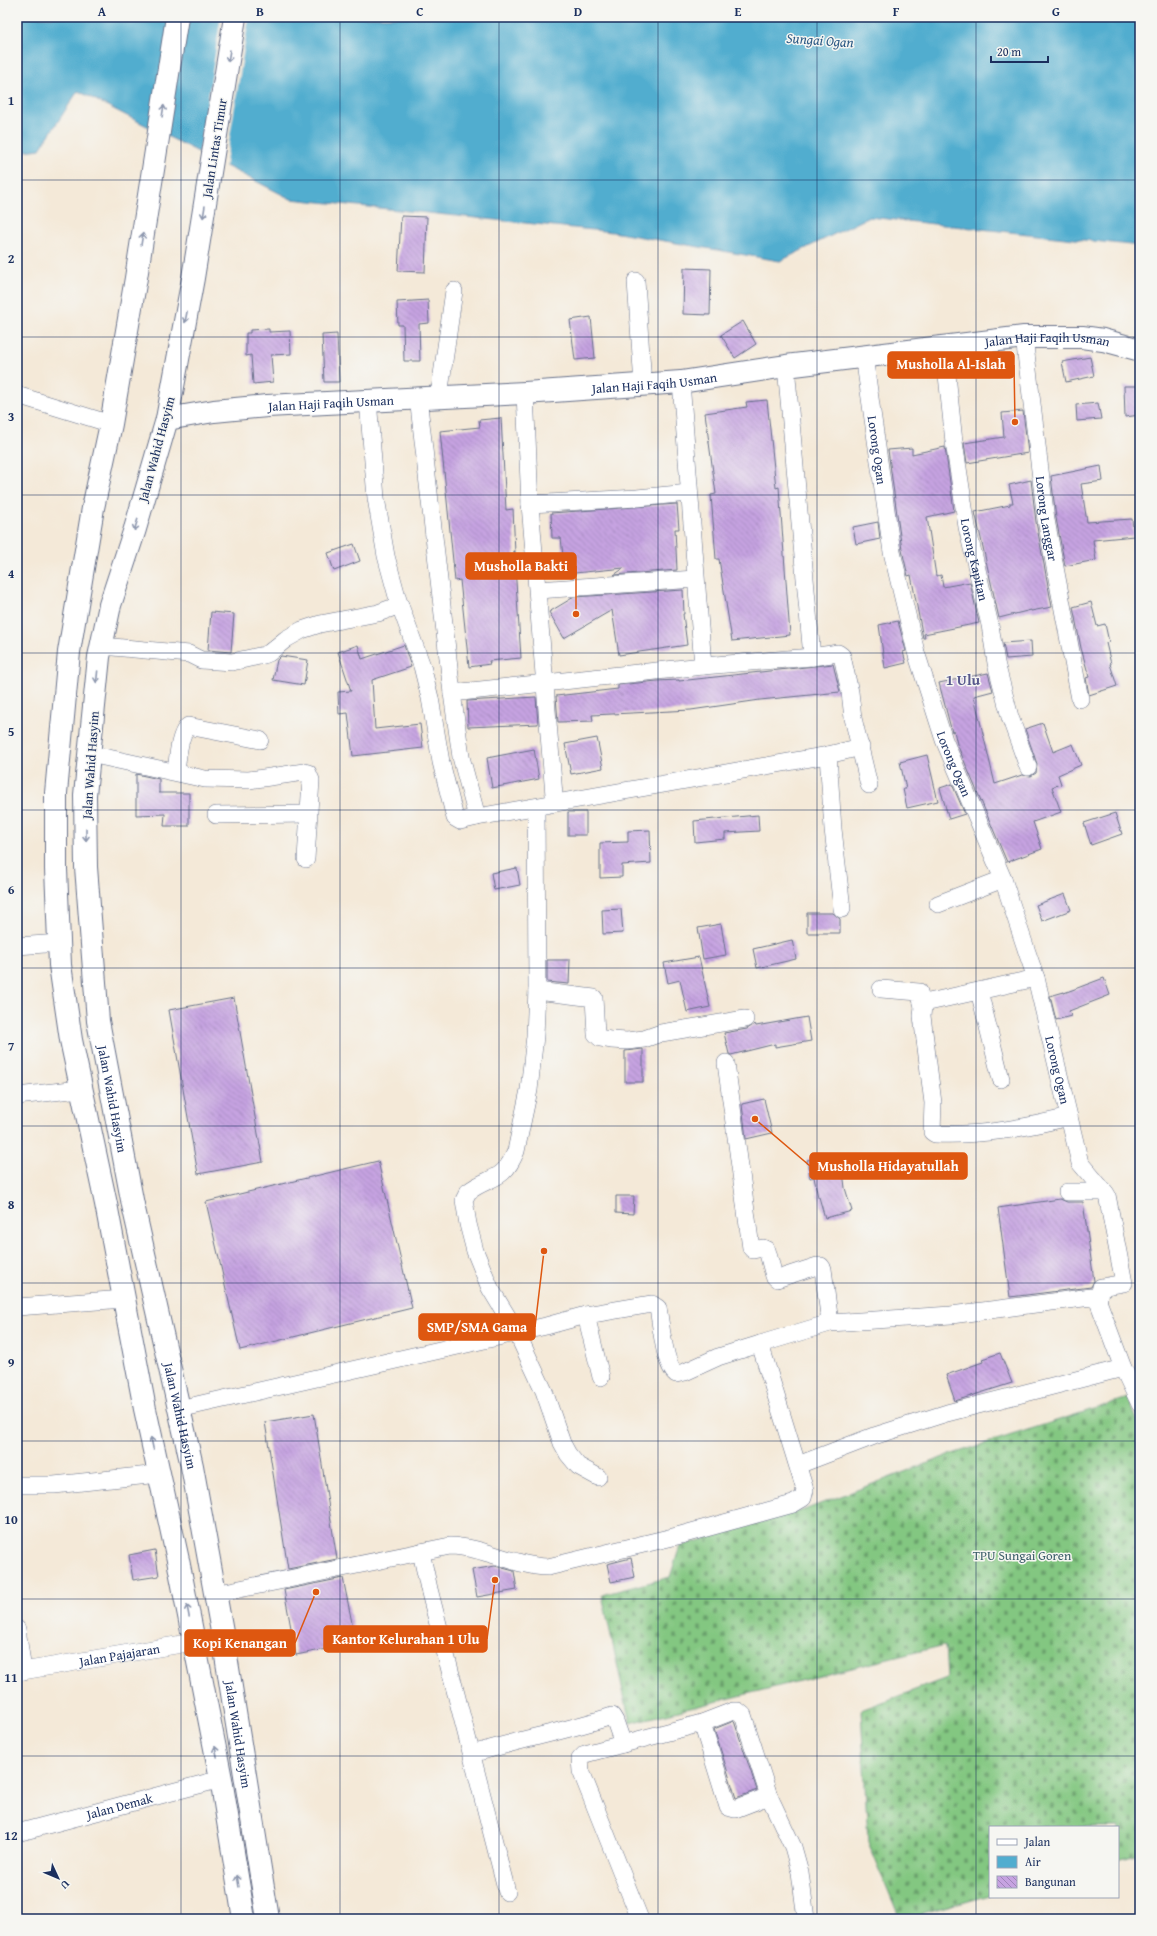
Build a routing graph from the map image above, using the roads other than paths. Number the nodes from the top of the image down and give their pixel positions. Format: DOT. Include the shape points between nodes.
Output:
graph roads {
  1 [pos="177,17"];
  2 [pos="235,17"];
  3 [pos="194,278"];
  4 [pos="636,281"];
  5 [pos="454,291"];
  6 [pos="1024,337"];
  7 [pos="944,346"];
  8 [pos="1140,350"];
  9 [pos="864,356"];
  10 [pos="786,366"];
  11 [pos="681,382"];
  12 [pos="643,385"];
  13 [pos="524,393"];
  14 [pos="17,395"];
  15 [pos="440,396"];
  16 [pos="418,397"];
  17 [pos="368,400"];
  18 [pos="167,419"];
  19 [pos="111,424"];
  20 [pos="689,493"];
  21 [pos="530,504"];
  22 [pos="695,579"];
  23 [pos="538,590"];
  24 [pos="400,605"];
  25 [pos="102,646"];
  26 [pos="812,657"];
  27 [pos="703,666"];
  28 [pos="546,682"];
  29 [pos="452,693"];
  30 [pos="1080,699"];
  31 [pos="260,740"];
  32 [pos="861,747"];
  33 [pos="90,754"];
  34 [pos="828,755"];
  35 [pos="461,756"];
  36 [pos="441,762"];
  37 [pos="1028,767"];
  38 [pos="176,772"];
  39 [pos="869,785"];
  40 [pos="554,795"];
  41 [pos="536,808"];
  42 [pos="308,814"];
  43 [pos="216,815"];
  44 [pos="478,817"];
  45 [pos="306,859"];
  46 [pos="86,867"];
  47 [pos="56,869"];
  48 [pos="1003,879"];
  49 [pos="938,904"];
  50 [pos="842,909"];
  51 [pos="59,943"];
  52 [pos="17,946"];
  53 [pos="1036,978"];
  54 [pos="881,989"];
  55 [pos="537,991"];
  56 [pos="979,991"];
  57 [pos="923,1006"];
  58 [pos="745,1020"];
  59 [pos="726,1063"];
  60 [pos="1001,1079"];
  61 [pos="80,1089"];
  62 [pos="17,1096"];
  63 [pos="1069,1117"];
  64 [pos="1067,1192"];
  65 [pos="1105,1192"];
  66 [pos="124,1299"];
  67 [pos="1098,1301"];
  68 [pos="17,1307"];
  69 [pos="586,1315"];
  70 [pos="830,1323"];
  71 [pos="516,1331"];
  72 [pos="760,1344"];
  73 [pos="1123,1368"];
  74 [pos="601,1377"];
  75 [pos="1140,1404"];
  76 [pos="179,1409"];
  77 [pos="798,1465"];
  78 [pos="159,1474"];
  79 [pos="598,1477"];
  80 [pos="17,1485"];
  81 [pos="421,1552"];
  82 [pos="214,1594"];
  83 [pos="17,1629"];
  84 [pos="223,1637"];
  85 [pos="194,1643"];
  86 [pos="20,1672"];
  87 [pos="702,1723"];
  88 [pos="622,1744"];
  89 [pos="472,1754"];
  90 [pos="221,1779"];
  91 [pos="769,1796"];
  92 [pos="17,1833"];
  93 [pos="507,1892"];
  94 [pos="244,1919"];
  95 [pos="268,1919"];
  96 [pos="640,1919"];
  97 [pos="806,1919"];
  19 -- 1 [label="main road, Jalan Wahid Hasyim, one-way"];
  2 -- 3 [label="main road, Jalan Lintas Timur, one-way"];
  3 -- 18 [label="main road, Jalan Wahid Hasyim, one-way"];
  4 -- 12 [label="street"];
  5 -- 15 [label="street"];
  6 -- 7 [label="main road, Jalan Haji Faqih Usman"];
  6 -- 8 [label="main road, Jalan Haji Faqih Usman" via="1082,337"];
  6 -- 30 [label="street, Lorong Langgar" via="1046,520"];
  7 -- 9 [label="main road, Jalan Haji Faqih Usman"];
  7 -- 37 [label="street, Lorong Kapitan" via="966,527 990,625 996,663 1010,717"];
  9 -- 10 [label="main road, Jalan Haji Faqih Usman"];
  9 -- 48 [label="street, Lorong Ogan" via="892,552 916,652 944,740"];
  10 -- 11 [label="main road, Jalan Haji Faqih Usman"];
  10 -- 26 [label="street"];
  11 -- 12 [label="main road, Jalan Haji Faqih Usman"];
  11 -- 20 [label="street"];
  12 -- 13 [label="main road, Jalan Haji Faqih Usman"];
  13 -- 15 [label="main road, Jalan Haji Faqih Usman"];
  13 -- 21 [label="street"];
  14 -- 19 [label="street"];
  15 -- 16 [label="main road, Jalan Haji Faqih Usman"];
  16 -- 17 [label="main road, Jalan Haji Faqih Usman"];
  16 -- 29 [label="street"];
  17 -- 18 [label="main road, Jalan Haji Faqih Usman" via="214,411"];
  17 -- 24 [label="street" via="376,498 386,556"];
  18 -- 25 [label="main road, Jalan Wahid Hasyim, one-way" via="110,605"];
  19 -- 47 [label="main road, Jalan Wahid Hasyim" via="93,508 69,652 56,793"];
  20 -- 21 [label="street"];
  20 -- 22 [label="street"];
  21 -- 23 [label="street"];
  22 -- 23 [label="street"];
  22 -- 27 [label="street"];
  23 -- 28 [label="street"];
  24 -- 25 [label="street" via="378,613 302,630 286,639 269,654 232,662 201,660 189,654"];
  24 -- 36 [label="street" via="422,666"];
  25 -- 33 [label="main road, Jalan Wahid Hasyim, one-way"];
  26 -- 27 [label="street"];
  26 -- 32 [label="street" via="838,653 842,656"];
  27 -- 28 [label="street"];
  28 -- 29 [label="street"];
  28 -- 40 [label="street"];
  29 -- 35 [label="street"];
  31 -- 38 [label="street" via="188,726 184,732"];
  32 -- 34 [label="street"];
  32 -- 39 [label="street"];
  33 -- 38 [label="street"];
  33 -- 46 [label="main road, Jalan Wahid Hasyim, one-way" via="85,795"];
  34 -- 41 [label="street"];
  34 -- 50 [label="street"];
  35 -- 36 [label="street"];
  35 -- 44 [label="street"];
  36 -- 44 [label="street" via="455,818 460,820"];
  38 -- 42 [label="street" via="225,780 249,780 308,773 311,780"];
  41 -- 44 [label="street"];
  41 -- 55 [label="street"];
  42 -- 43 [label="street"];
  42 -- 45 [label="street"];
  46 -- 47 [label="main road"];
  46 -- 76 [label="main road, Jalan Wahid Hasyim" via="98,1021 133,1205"];
  47 -- 51 [label="main road, Jalan Wahid Hasyim"];
  48 -- 49 [label="street"];
  48 -- 53 [label="street, Lorong Ogan"];
  51 -- 52 [label="street"];
  51 -- 61 [label="main road, Jalan Wahid Hasyim" via="70,1040"];
  53 -- 56 [label="street"];
  53 -- 63 [label="street, Lorong Ogan"];
  54 -- 57 [label="street" via="919,992"];
  55 -- 58 [label="street" via="594,998 596,1034 600,1038 611,1040 637,1040 661,1033"];
  55 -- 71 [label="street" via="530,1090 516,1150 512,1160 500,1175 471,1189 464,1200 475,1251 490,1288"];
  56 -- 57 [label="street" via="929,1002"];
  56 -- 60 [label="street"];
  57 -- 63 [label="street" via="922,1016 933,1103 932,1132 959,1134 1001,1131"];
  59 -- 70 [label="street" via="751,1248 767,1250 777,1279 817,1266 823,1268"];
  61 -- 62 [label="street"];
  61 -- 66 [label="main road, Jalan Wahid Hasyim"];
  63 -- 65 [label="street, Lorong Ogan" via="1080,1163"];
  64 -- 65 [label="street"];
  65 -- 67 [label="street" via="1124,1283 1101,1287"];
  66 -- 68 [label="street"];
  78 -- 66 [label="main road, Jalan Wahid Hasyim, one-way"];
  67 -- 70 [label="street" via="1091,1297 951,1315"];
  67 -- 73 [label="street"];
  69 -- 71 [label="street"];
  69 -- 72 [label="street" via="654,1304 658,1308 671,1369 676,1374"];
  69 -- 74 [label="street"];
  70 -- 72 [label="street"];
  71 -- 76 [label="street"];
  71 -- 79 [label="street" via="544,1391 568,1454 578,1466"];
  72 -- 77 [label="street"];
  73 -- 75 [label="street"];
  73 -- 77 [label="street" via="946,1413 874,1436"];
  76 -- 82 [label="main road, Jalan Wahid Hasyim" via="192,1466"];
  77 -- 81 [label="street" via="805,1490 803,1498 793,1504 677,1536 556,1565 538,1566 462,1547 450,1546"];
  78 -- 80 [label="street"];
  85 -- 78 [label="main road, Jalan Wahid Hasyim, one-way"];
  81 -- 82 [label="street"];
  81 -- 89 [label="street"];
  82 -- 84 [label="main road, Jalan Wahid Hasyim"];
  83 -- 86 [label="street"];
  84 -- 85 [label="street, Jalan Pajajaran"];
  84 -- 95 [label="main road, Jalan Wahid Hasyim"];
  85 -- 86 [label="street, Jalan Pajajaran"];
  90 -- 85 [label="main road, Jalan Wahid Hasyim, one-way"];
  87 -- 88 [label="street"];
  87 -- 91 [label="street" via="733,1711 741,1712"];
  87 -- 91 [label="street" via="728,1807 735,1809"];
  88 -- 89 [label="street" via="616,1721 612,1716 576,1728"];
  88 -- 96 [label="street" via="585,1754 580,1759 580,1765"];
  89 -- 93 [label="street"];
  90 -- 92 [label="street, Jalan Demak"];
  94 -- 90 [label="main road, Jalan Wahid Hasyim, one-way"];
  91 -- 97 [label="street" via="793,1847 800,1872"];
}
